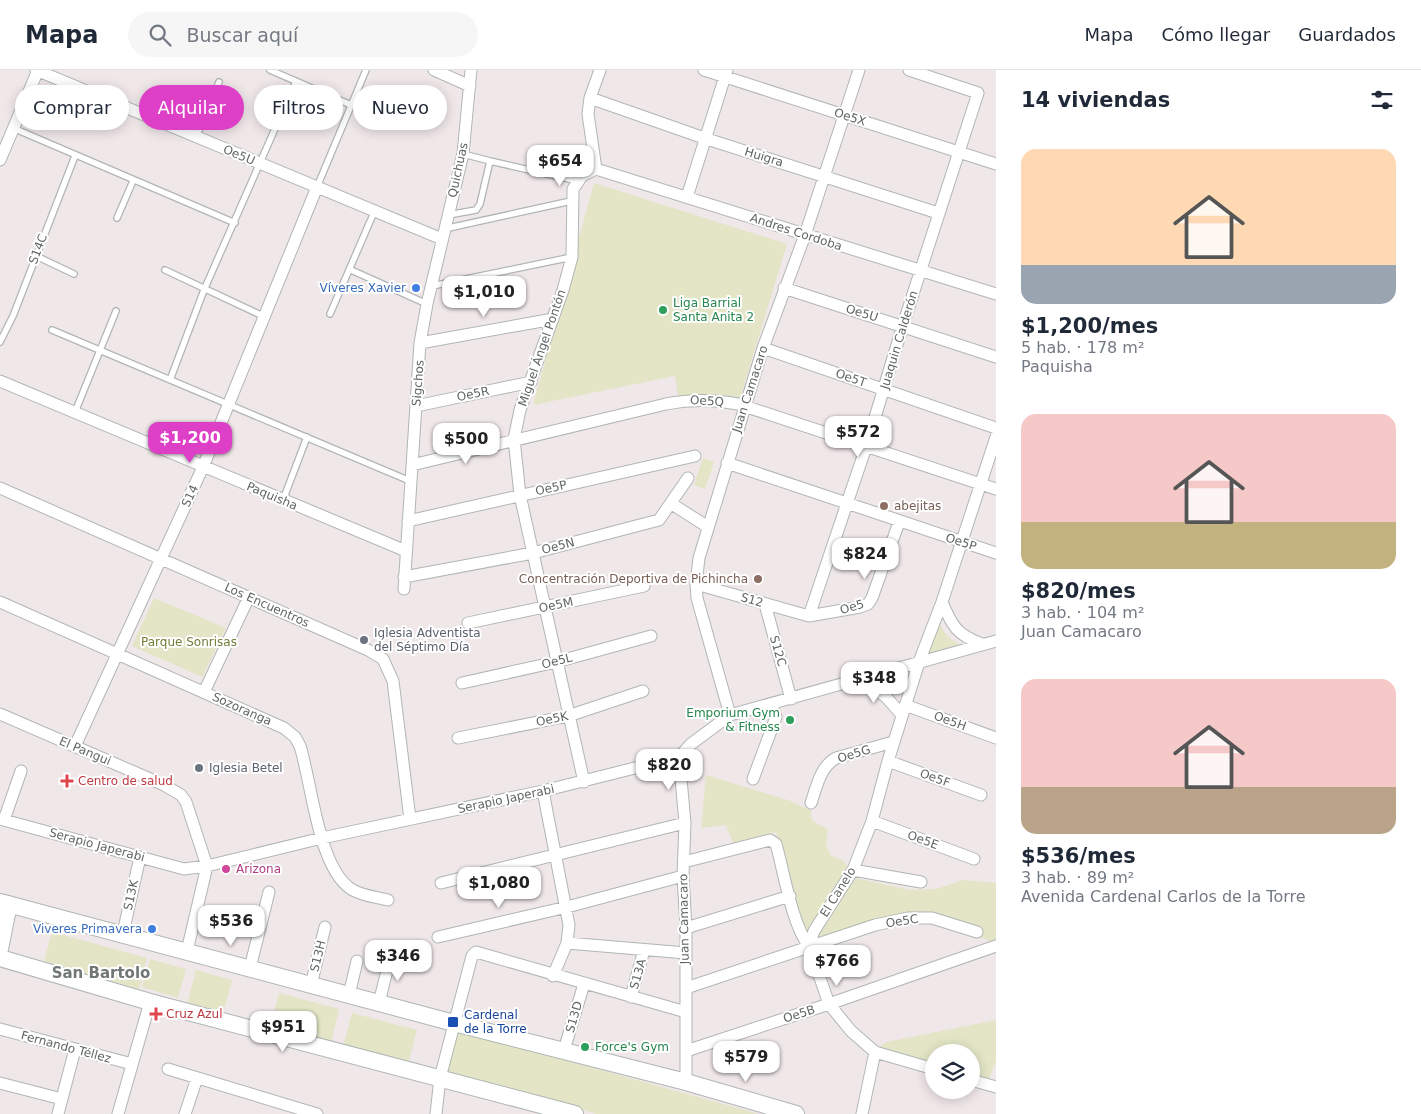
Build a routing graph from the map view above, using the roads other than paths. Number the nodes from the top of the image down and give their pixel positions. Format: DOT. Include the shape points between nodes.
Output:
graph roads {
  1 [pos="37,70"];
  2 [pos="270,70"];
  3 [pos="366,70"];
  4 [pos="434,70"];
  5 [pos="471,70"];
  6 [pos="600,70"];
  7 [pos="704,70"];
  8 [pos="859,70"];
  9 [pos="910,70"];
  10 [pos="726,73"];
  11 [pos="296,81"];
  12 [pos="218,82"];
  13 [pos="470,86"];
  14 [pos="590,98"];
  15 [pos="351,105"];
  16 [pos="844,116"];
  17 [pos="13,128"];
  18 [pos="196,137"];
  19 [pos="707,139"];
  20 [pos="958,152"];
  21 [pos="463,154"];
  22 [pos="75,156"];
  23 [pos="0,160"];
  24 [pos="490,161"];
  25 [pos="260,164"];
  26 [pos="996,164"];
  27 [pos="596,169"];
  28 [pos="824,175"];
  29 [pos="133,181"];
  30 [pos="578,181"];
  31 [pos="317,187"];
  32 [pos="688,197"];
  33 [pos="571,202"];
  34 [pos="375,210"];
  35 [pos="938,213"];
  36 [pos="448,215"];
  37 [pos="117,218"];
  38 [pos="235,222"];
  39 [pos="443,234"];
  40 [pos="805,235"];
  41 [pos="36,256"];
  42 [pos="572,257"];
  43 [pos="165,270"];
  44 [pos="351,270"];
  45 [pos="920,270"];
  46 [pos="74,274"];
  47 [pos="431,287"];
  48 [pos="784,288"];
  49 [pos="204,290"];
  50 [pos="996,294"];
  51 [pos="427,304"];
  52 [pos="116,311"];
  53 [pos="330,314"];
  54 [pos="263,316"];
  55 [pos="553,319"];
  56 [pos="903,325"];
  57 [pos="52,330"];
  58 [pos="0,342"];
  59 [pos="420,343"];
  60 [pos="763,348"];
  61 [pos="100,350"];
  62 [pos="996,357"];
  63 [pos="170,380"];
  64 [pos="0,381"];
  65 [pos="531,382"];
  66 [pos="884,389"];
  67 [pos="228,404"];
  68 [pos="416,406"];
  69 [pos="744,406"];
  70 [pos="75,412"];
  71 [pos="996,428"];
  72 [pos="307,437"];
  73 [pos="996,437"];
  74 [pos="514,439"];
  75 [pos="866,447"];
  76 [pos="695,456"];
  77 [pos="727,463"];
  78 [pos="412,465"];
  79 [pos="203,467"];
  80 [pos="688,478"];
  81 [pos="410,481"];
  82 [pos="980,484"];
  83 [pos="0,488"];
  84 [pos="996,490"];
  85 [pos="520,495"];
  86 [pos="283,500"];
  87 [pos="672,504"];
  88 [pos="845,504"];
  89 [pos="408,521"];
  90 [pos="899,522"];
  91 [pos="708,527"];
  92 [pos="961,542"];
  93 [pos="406,552"];
  94 [pos="533,553"];
  95 [pos="996,553"];
  96 [pos="162,557"];
  97 [pos="404,577"];
  98 [pos="696,584"];
  99 [pos="644,586"];
  100 [pos="404,589"];
  101 [pos="249,596"];
  102 [pos="0,602"];
  103 [pos="942,602"];
  104 [pos="764,604"];
  105 [pos="544,608"];
  106 [pos="809,616"];
  107 [pos="468,624"];
  108 [pos="651,636"];
  109 [pos="996,641"];
  110 [pos="982,644"];
  111 [pos="118,654"];
  112 [pos="556,662"];
  113 [pos="919,662"];
  114 [pos="860,678"];
  115 [pos="462,683"];
  116 [pos="643,691"];
  117 [pos="204,692"];
  118 [pos="791,699"];
  119 [pos="771,704"];
  120 [pos="904,710"];
  121 [pos="0,714"];
  122 [pos="730,715"];
  123 [pos="568,716"];
  124 [pos="458,738"];
  125 [pos="996,738"];
  126 [pos="893,742"];
  127 [pos="75,746"];
  128 [pos="679,757"];
  129 [pos="888,761"];
  130 [pos="21,771"];
  131 [pos="753,779"];
  132 [pos="584,782"];
  133 [pos="543,791"];
  134 [pos="982,795"];
  135 [pos="811,803"];
  136 [pos="2,820"];
  137 [pos="410,820"];
  138 [pos="872,821"];
  139 [pos="685,823"];
  140 [pos="322,838"];
  141 [pos="556,854"];
  142 [pos="140,857"];
  143 [pos="974,859"];
  144 [pos="684,862"];
  145 [pos="207,866"];
  146 [pos="853,870"];
  147 [pos="683,876"];
  148 [pos="920,882"];
  149 [pos="440,883"];
  150 [pos="269,892"];
  151 [pos="790,896"];
  152 [pos="388,900"];
  153 [pos="4,903"];
  154 [pos="567,907"];
  155 [pos="326,927"];
  156 [pos="686,928"];
  157 [pos="977,932"];
  158 [pos="122,933"];
  159 [pos="438,936"];
  160 [pos="567,943"];
  161 [pos="809,946"];
  162 [pos="996,946"];
  163 [pos="0,949"];
  164 [pos="644,950"];
  165 [pos="187,951"];
  166 [pos="686,953"];
  167 [pos="391,954"];
  168 [pos="0,958"];
  169 [pos="357,961"];
  170 [pos="250,968"];
  171 [pos="553,976"];
  172 [pos="584,984"];
  173 [pos="311,985"];
  174 [pos="686,988"];
  175 [pos="349,995"];
  176 [pos="631,997"];
  177 [pos="150,1002"];
  178 [pos="379,1003"];
  179 [pos="829,1004"];
  180 [pos="686,1012"];
  181 [pos="454,1023"];
  182 [pos="1,1033"];
  183 [pos="75,1049"];
  184 [pos="564,1050"];
  185 [pos="686,1050"];
  186 [pos="875,1052"];
  187 [pos="132,1064"];
  188 [pos="925,1066"];
  189 [pos="168,1069"];
  190 [pos="197,1078"];
  191 [pos="440,1078"];
  192 [pos="686,1082"];
  193 [pos="0,1083"];
  194 [pos="980,1083"];
  195 [pos="996,1087"];
  196 [pos="62,1099"];
  197 [pos="58,1114"];
  198 [pos="118,1114"];
  199 [pos="184,1114"];
  200 [pos="317,1114"];
  201 [pos="436,1114"];
  202 [pos="575,1114"];
  203 [pos="796,1114"];
  204 [pos="862,1114"];
  1 -- 17 [label="street"];
  1 -- 18 [label="street, Oe5U"];
  2 -- 11 [label="lane"];
  3 -- 15 [label="lane"];
  4 -- 13 [label="street"];
  5 -- 13 [label="street, Quichuas"];
  6 -- 14 [label="street"];
  7 -- 10 [label="street, Oe5X"];
  8 -- 16 [label="street, Juan Camacaro"];
  9 -- 20 [label="street, Juaquin Calderón" via="978,93"];
  10 -- 16 [label="street, Oe5X"];
  10 -- 19 [label="street"];
  11 -- 15 [label="lane"];
  11 -- 25 [label="lane"];
  12 -- 18 [label="lane"];
  13 -- 21 [label="street, Quichuas"];
  14 -- 19 [label="street, Huigra"];
  14 -- 27 [label="street" via="588,114"];
  15 -- 31 [label="lane"];
  16 -- 20 [label="street, Oe5X"];
  16 -- 28 [label="street, Juan Camacaro"];
  17 -- 22 [label="lane"];
  17 -- 23 [label="street"];
  18 -- 25 [label="street, Oe5U"];
  19 -- 28 [label="street, Huigra"];
  19 -- 32 [label="street"];
  20 -- 26 [label="street, Oe5X"];
  20 -- 35 [label="street, Juaquin Calderón"];
  21 -- 24 [label="lane"];
  21 -- 36 [label="street, Quichuas"];
  22 -- 29 [label="lane"];
  22 -- 41 [label="lane, S14C"];
  24 -- 30 [label="lane"];
  24 -- 36 [label="lane" via="476,210"];
  25 -- 31 [label="street, Oe5U"];
  25 -- 38 [label="lane"];
  27 -- 30 [label="street"];
  27 -- 32 [label="street, Andres Cordoba"];
  28 -- 35 [label="street, Huigra"];
  28 -- 40 [label="street, Juan Camacaro"];
  29 -- 37 [label="lane"];
  29 -- 38 [label="lane"];
  30 -- 33 [label="street, Miguel Ángel Pontón"];
  31 -- 34 [label="street, Oe5U"];
  31 -- 54 [label="street, S14"];
  32 -- 40 [label="street, Andres Cordoba"];
  33 -- 39 [label="lane"];
  33 -- 42 [label="street, Miguel Ángel Pontón"];
  34 -- 39 [label="street, Oe5U"];
  34 -- 44 [label="lane"];
  35 -- 45 [label="street, Juaquin Calderón"];
  36 -- 39 [label="street, Quichuas"];
  38 -- 49 [label="lane"];
  39 -- 47 [label="street, Sigchos"];
  40 -- 45 [label="street, Andres Cordoba"];
  40 -- 48 [label="street, Juan Camacaro"];
  41 -- 46 [label="lane"];
  41 -- 58 [label="lane, S14C"];
  42 -- 47 [label="lane"];
  42 -- 55 [label="street, Miguel Ángel Pontón"];
  43 -- 49 [label="lane"];
  44 -- 51 [label="lane"];
  44 -- 53 [label="lane"];
  45 -- 50 [label="street, Andres Cordoba"];
  45 -- 56 [label="street, Juaquin Calderón"];
  47 -- 51 [label="street, Sigchos"];
  48 -- 56 [label="street, Oe5U"];
  48 -- 60 [label="street, Juan Camacaro"];
  49 -- 54 [label="lane"];
  49 -- 63 [label="lane"];
  51 -- 59 [label="street, Sigchos"];
  52 -- 61 [label="lane"];
  54 -- 67 [label="street, S14"];
  55 -- 59 [label="street"];
  55 -- 65 [label="street, Miguel Ángel Pontón"];
  56 -- 62 [label="street, Oe5U"];
  56 -- 66 [label="street, Juaquin Calderón"];
  57 -- 61 [label="lane"];
  59 -- 68 [label="street, Sigchos"];
  60 -- 66 [label="street, Oe5T"];
  60 -- 69 [label="street, Juan Camacaro"];
  61 -- 63 [label="lane"];
  61 -- 70 [label="lane"];
  63 -- 67 [label="lane"];
  64 -- 70 [label="street, Paquisha"];
  65 -- 68 [label="street, Oe5R"];
  65 -- 74 [label="street, Miguel Ángel Pontón" via="520,410"];
  66 -- 71 [label="street, Oe5T"];
  66 -- 75 [label="street, Juaquin Calderón"];
  67 -- 72 [label="lane"];
  67 -- 79 [label="street, S14"];
  68 -- 78 [label="street, Sigchos"];
  69 -- 74 [label="street, Oe5Q" via="691,399"];
  69 -- 75 [label="street, Oe5Q"];
  69 -- 77 [label="street, Juan Camacaro"];
  70 -- 79 [label="street, Paquisha"];
  72 -- 81 [label="lane"];
  72 -- 86 [label="lane"];
  73 -- 82 [label="street, El Canelo"];
  74 -- 78 [label="street, Oe5Q"];
  74 -- 85 [label="street, Miguel Ángel Pontón"];
  75 -- 82 [label="street, Oe5Q"];
  75 -- 88 [label="street, Juaquin Calderón"];
  76 -- 85 [label="street, Oe5P"];
  77 -- 88 [label="street, Oe5P"];
  77 -- 91 [label="street, Juan Camacaro"];
  78 -- 81 [label="street, Sigchos"];
  79 -- 86 [label="street, Paquisha"];
  79 -- 96 [label="street, S14"];
  80 -- 87 [label="street, Oe5N"];
  81 -- 89 [label="street, Sigchos"];
  82 -- 84 [label="street, Oe5Q"];
  82 -- 92 [label="street, El Canelo"];
  83 -- 96 [label="street, Los Encuentros"];
  85 -- 89 [label="street, Oe5P"];
  85 -- 94 [label="street, Miguel Ángel Pontón"];
  86 -- 93 [label="street, Paquisha"];
  87 -- 91 [label="street"];
  87 -- 94 [label="street, Oe5N" via="660,520"];
  88 -- 90 [label="street, Oe5P"];
  88 -- 106 [label="street, Juaquin Calderón"];
  89 -- 93 [label="street, Sigchos"];
  90 -- 92 [label="street, Oe5P"];
  90 -- 106 [label="street, Oe5" via="868,604"];
  91 -- 98 [label="street, Juan Camacaro" via="698,558"];
  92 -- 95 [label="street, Oe5P"];
  92 -- 103 [label="street, El Canelo"];
  93 -- 97 [label="street, Sigchos"];
  94 -- 97 [label="street, Oe5N"];
  94 -- 105 [label="street, Miguel Ángel Pontón"];
  96 -- 101 [label="street, Los Encuentros"];
  96 -- 111 [label="street, S14"];
  97 -- 100 [label="street, Sigchos"];
  98 -- 104 [label="street, S12"];
  98 -- 122 [label="street, Juan Camacaro"];
  99 -- 105 [label="street, Oe5M"];
  101 -- 117 [label="street"];
  101 -- 137 [label="street, Los Encuentros" via="383,659 393,681"];
  102 -- 111 [label="street, Sozoranga"];
  103 -- 110 [label="street" via="957,631"];
  103 -- 113 [label="street, El Canelo"];
  104 -- 106 [label="street, S12"];
  104 -- 118 [label="street, S12C"];
  105 -- 107 [label="street, Oe5M"];
  105 -- 112 [label="street, Miguel Ángel Pontón"];
  108 -- 112 [label="street, Oe5L"];
  109 -- 110 [label="street, Serapio Japerabi"];
  110 -- 113 [label="street, Serapio Japerabi"];
  111 -- 117 [label="street, Sozoranga"];
  111 -- 127 [label="street, S14"];
  112 -- 115 [label="street, Oe5L"];
  112 -- 123 [label="street, Miguel Ángel Pontón"];
  113 -- 114 [label="street, Serapio Japerabi"];
  113 -- 120 [label="street, El Canelo"];
  114 -- 118 [label="street, Serapio Japerabi"];
  114 -- 120 [label="street"];
  116 -- 123 [label="street, Oe5K"];
  117 -- 140 [label="street, Sozoranga" via="266,719 294,737 305,762"];
  118 -- 119 [label="street, Serapio Japerabi"];
  119 -- 122 [label="street, Serapio Japerabi"];
  119 -- 131 [label="street" via="776,717"];
  120 -- 125 [label="street, Oe5H"];
  120 -- 126 [label="street, El Canelo"];
  121 -- 127 [label="street, El Pangui"];
  122 -- 128 [label="street, Serapio Japerabi"];
  123 -- 124 [label="street, Oe5K"];
  123 -- 132 [label="street, Miguel Ángel Pontón"];
  126 -- 129 [label="street, El Canelo"];
  126 -- 135 [label="street, Oe5G" via="829,762 823,768"];
  127 -- 145 [label="street, El Pangui" via="181,795 190,812"];
  128 -- 132 [label="street, Serapio Japerabi"];
  128 -- 139 [label="street, Juan Camacaro"];
  129 -- 134 [label="street, Oe5F"];
  129 -- 138 [label="street, El Canelo"];
  130 -- 136 [label="street"];
  132 -- 133 [label="street, Serapio Japerabi"];
  133 -- 137 [label="street, Serapio Japerabi"];
  133 -- 141 [label="street"];
  136 -- 142 [label="street, Serapio Japerabi"];
  137 -- 140 [label="street, Serapio Japerabi"];
  138 -- 143 [label="street, Oe5E"];
  138 -- 146 [label="street, El Canelo"];
  139 -- 141 [label="street"];
  139 -- 144 [label="street, Juan Camacaro"];
  140 -- 145 [label="street, Serapio Japerabi"];
  140 -- 152 [label="street, Sozoranga" via="332,867 340,879 363,894"];
  141 -- 149 [label="street"];
  141 -- 154 [label="street"];
  142 -- 145 [label="street, Serapio Japerabi" via="184,869"];
  142 -- 158 [label="street, S13K"];
  144 -- 147 [label="street, Juan Camacaro"];
  144 -- 151 [label="street" via="770,840 776,844"];
  145 -- 165 [label="street"];
  146 -- 148 [label="street"];
  146 -- 161 [label="street, El Canelo" via="814,931"];
  147 -- 154 [label="street"];
  147 -- 156 [label="street, Juan Camacaro"];
  150 -- 170 [label="street"];
  151 -- 156 [label="street"];
  151 -- 161 [label="street" via="801,932"];
  153 -- 158 [label="street"];
  153 -- 163 [label="street"];
  154 -- 159 [label="street"];
  154 -- 160 [label="street"];
  155 -- 173 [label="street, S13H"];
  156 -- 166 [label="street, Juan Camacaro"];
  157 -- 161 [label="street, Oe5C" via="932,918 908,918"];
  158 -- 165 [label="street"];
  160 -- 164 [label="street"];
  160 -- 171 [label="street"];
  161 -- 174 [label="street, Oe5C"];
  161 -- 179 [label="street"];
  162 -- 179 [label="street, Oe5B"];
  164 -- 166 [label="street"];
  164 -- 176 [label="street, S13A"];
  165 -- 170 [label="street"];
  166 -- 174 [label="street, Juan Camacaro"];
  167 -- 178 [label="street"];
  168 -- 177 [label="street"];
  169 -- 175 [label="street"];
  170 -- 173 [label="street"];
  171 -- 172 [label="street"];
  171 -- 181 [label="street" via="480,952 472,956"];
  172 -- 176 [label="street"];
  172 -- 184 [label="street, S13D"];
  173 -- 175 [label="street"];
  174 -- 180 [label="street, Juan Camacaro"];
  175 -- 178 [label="street"];
  176 -- 180 [label="street"];
  177 -- 187 [label="street"];
  177 -- 191 [label="street"];
  178 -- 181 [label="street"];
  179 -- 185 [label="street, Oe5B"];
  179 -- 186 [label="street" via="851,1031"];
  180 -- 185 [label="street, Juan Camacaro"];
  181 -- 184 [label="street"];
  181 -- 191 [label="street"];
  182 -- 183 [label="street, Fernando Téllez"];
  183 -- 187 [label="street, Fernando Téllez"];
  183 -- 196 [label="street"];
  184 -- 192 [label="street"];
  185 -- 192 [label="street, Juan Camacaro"];
  186 -- 188 [label="street"];
  186 -- 204 [label="street"];
  187 -- 198 [label="street"];
  189 -- 190 [label="street"];
  190 -- 199 [label="street"];
  190 -- 200 [label="street"];
  191 -- 201 [label="street"];
  191 -- 202 [label="street"];
  192 -- 203 [label="street"];
  193 -- 196 [label="street"];
  194 -- 195 [label="street"];
  196 -- 197 [label="street"];
}
